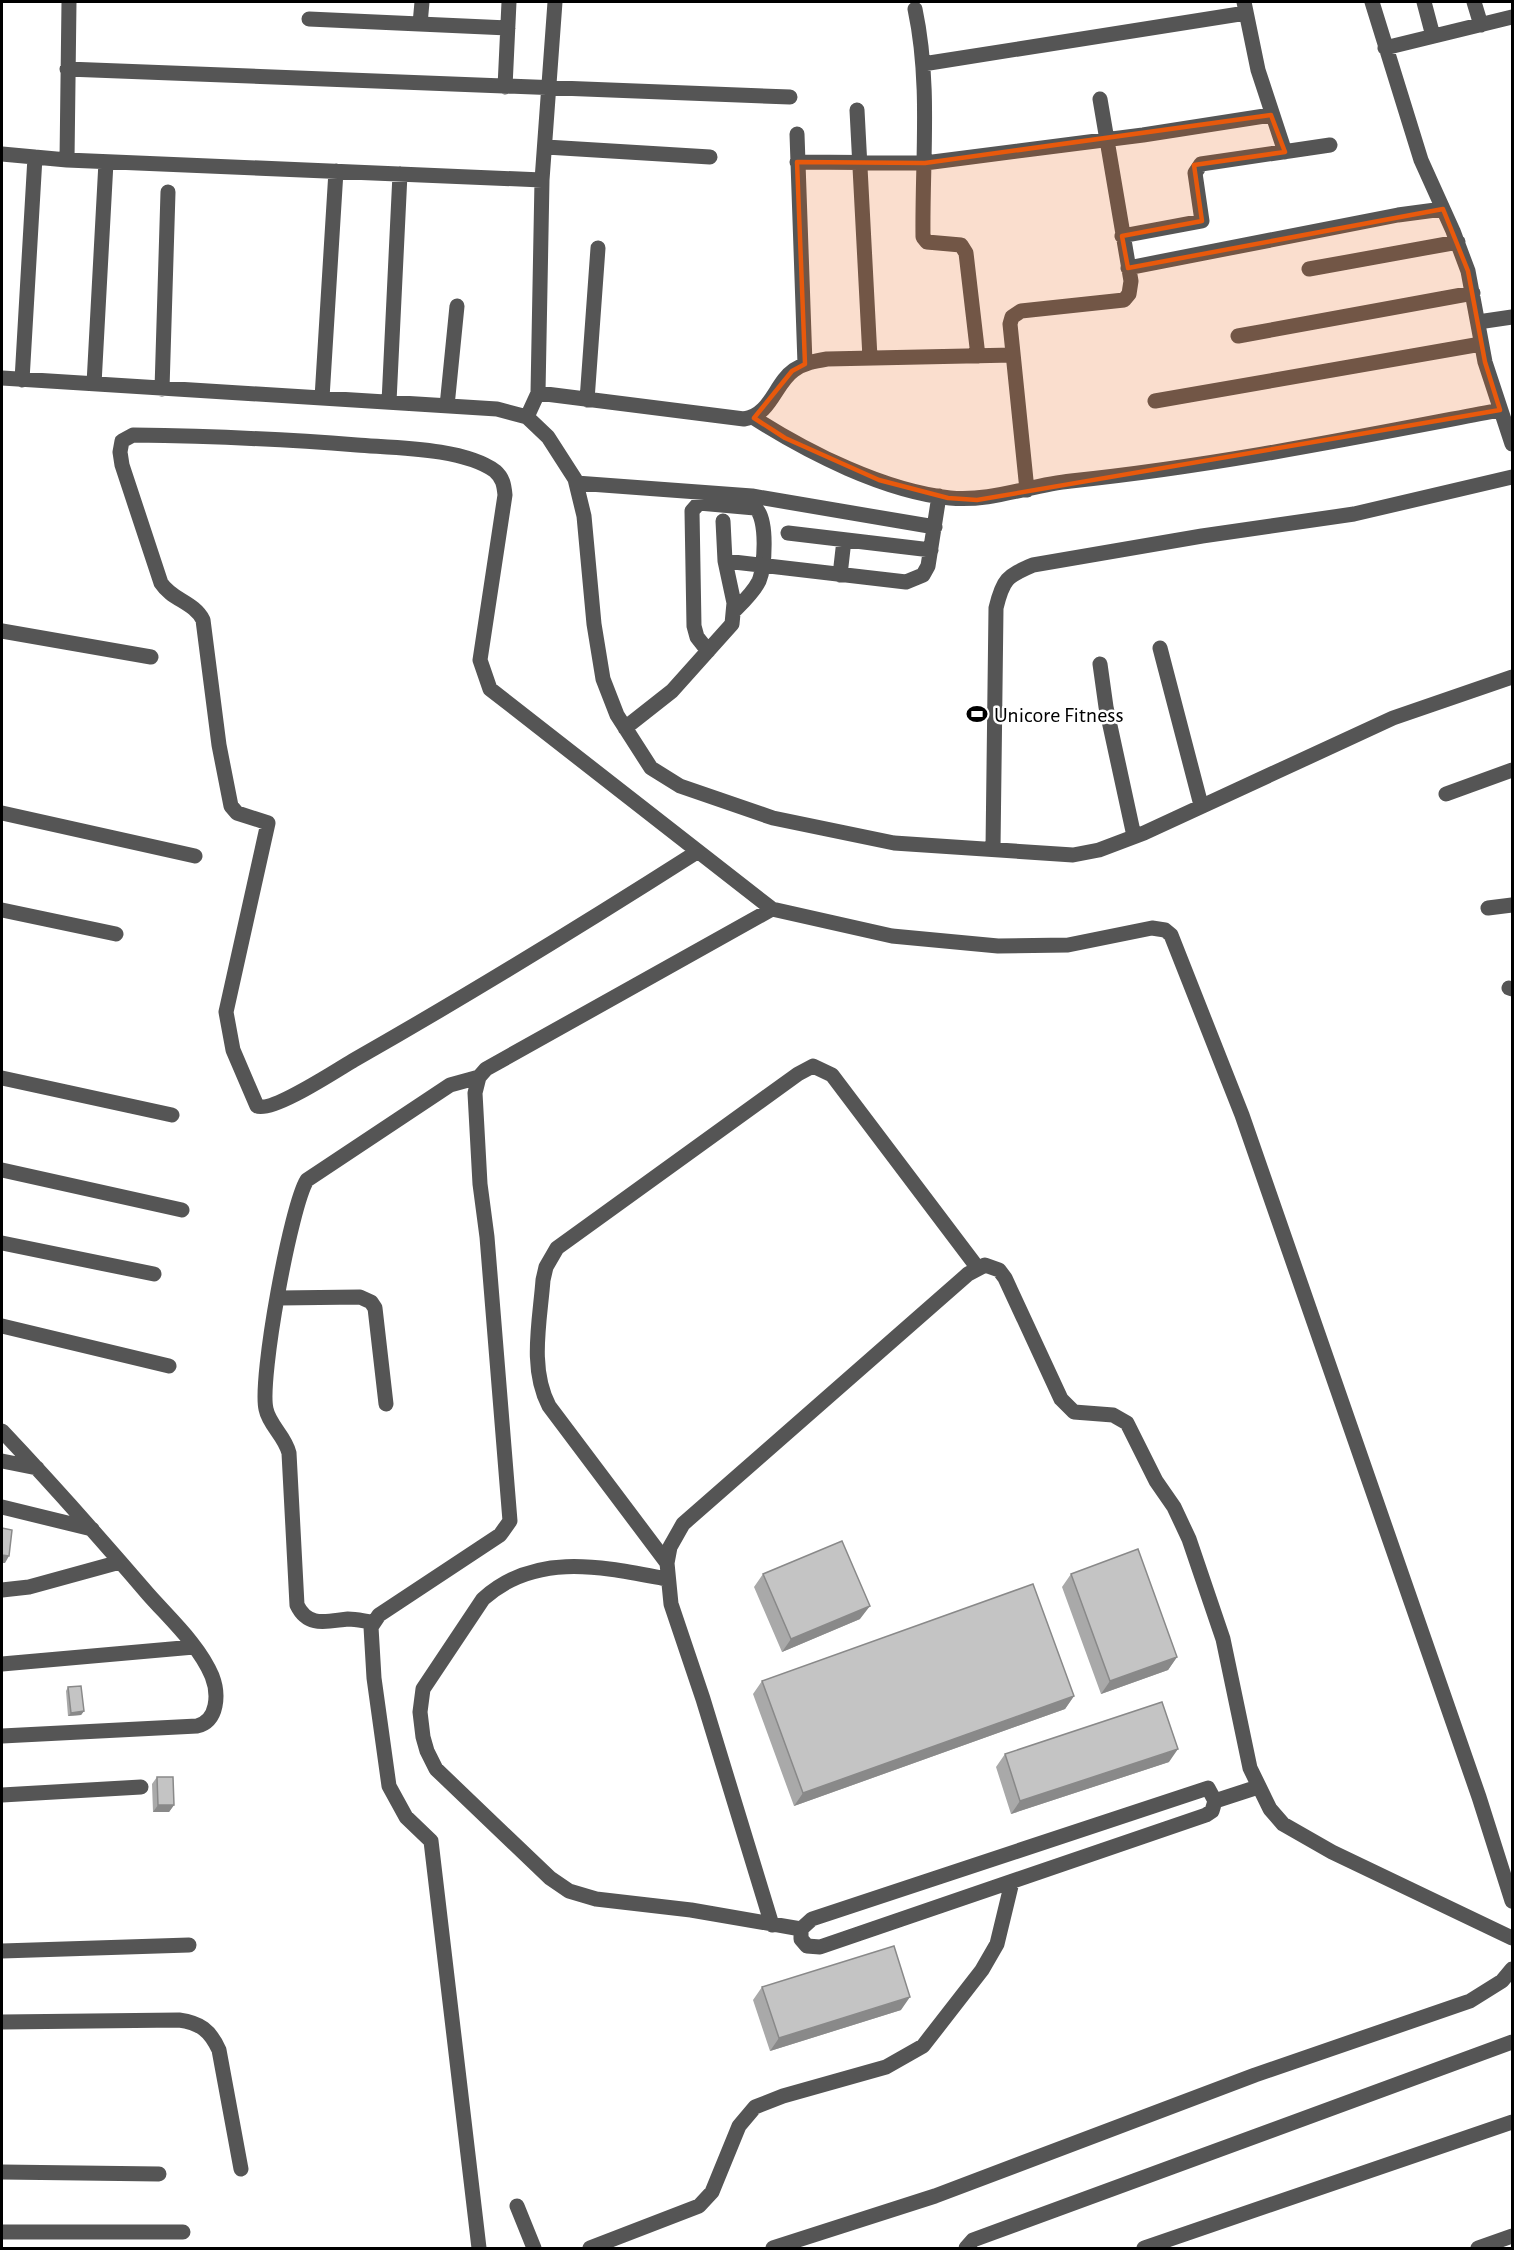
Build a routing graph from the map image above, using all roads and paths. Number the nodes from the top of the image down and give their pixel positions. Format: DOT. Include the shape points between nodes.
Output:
graph roads {
  1 [pos="69,2"];
  2 [pos="422,2"];
  3 [pos="509,2"];
  4 [pos="555,2"];
  5 [pos="1372,2"];
  6 [pos="1424,2"];
  7 [pos="1474,2"];
  8 [pos="1245,7"];
  9 [pos="915,9"];
  10 [pos="1512,17"];
  11 [pos="309,19"];
  12 [pos="420,24"];
  13 [pos="1481,25"];
  14 [pos="508,28"];
  15 [pos="1433,36"];
  16 [pos="1385,48"];
  17 [pos="922,64"];
  18 [pos="67,69"];
  19 [pos="506,87"];
  20 [pos="550,89"];
  21 [pos="790,97"];
  22 [pos="1100,99"];
  23 [pos="857,110"];
  24 [pos="1271,115"];
  25 [pos="797,134"];
  26 [pos="1107,140"];
  27 [pos="1330,145"];
  28 [pos="546,147"];
  29 [pos="1285,152"];
  30 [pos="2,154"];
  31 [pos="35,157"];
  32 [pos="710,157"];
  33 [pos="67,160"];
  34 [pos="106,162"];
  35 [pos="796,162"];
  36 [pos="925,163"];
  37 [pos="860,164"];
  38 [pos="336,171"];
  39 [pos="400,174"];
  40 [pos="542,180"];
  41 [pos="168,192"];
  42 [pos="1443,209"];
  43 [pos="1122,236"];
  44 [pos="1458,243"];
  45 [pos="598,248"];
  46 [pos="1128,268"];
  47 [pos="1308,269"];
  48 [pos="1473,293"];
  49 [pos="456,306"];
  50 [pos="1512,317"];
  51 [pos="1478,322"];
  52 [pos="1239,336"];
  53 [pos="1481,344"];
  54 [pos="1013,355"];
  55 [pos="978,356"];
  56 [pos="870,358"];
  57 [pos="805,364"];
  58 [pos="2,378"];
  59 [pos="22,380"];
  60 [pos="94,384"];
  61 [pos="162,388"];
  62 [pos="538,393"];
  63 [pos="322,398"];
  64 [pos="587,400"];
  65 [pos="1155,401"];
  66 [pos="389,402"];
  67 [pos="447,406"];
  68 [pos="1500,410"];
  69 [pos="527,417"];
  70 [pos="754,418"];
  71 [pos="1512,444"];
  72 [pos="1512,477"];
  73 [pos="576,483"];
  74 [pos="1027,490"];
  75 [pos="939,496"];
  76 [pos="723,521"];
  77 [pos="935,527"];
  78 [pos="788,533"];
  79 [pos="844,540"];
  80 [pos="931,550"];
  81 [pos="725,561"];
  82 [pos="764,565"];
  83 [pos="840,575"];
  84 [pos="734,611"];
  85 [pos="2,631"];
  86 [pos="1160,648"];
  87 [pos="708,651"];
  88 [pos="151,657"];
  89 [pos="1100,664"];
  90 [pos="1512,677"];
  91 [pos="625,728"];
  92 [pos="1512,770"];
  93 [pos="1446,794"];
  94 [pos="1201,805"];
  95 [pos="2,813"];
  96 [pos="1134,836"];
  97 [pos="993,849"];
  98 [pos="697,852"];
  99 [pos="195,856"];
  100 [pos="1512,904"];
  101 [pos="1488,908"];
  102 [pos="772,909"];
  103 [pos="2,910"];
  104 [pos="116,934"];
  105 [pos="479,1077"];
  106 [pos="2,1078"];
  107 [pos="172,1115"];
  108 [pos="2,1170"];
  109 [pos="182,1210"];
  110 [pos="2,1243"];
  111 [pos="977,1267"];
  112 [pos="154,1274"];
  113 [pos="279,1298"];
  114 [pos="2,1326"];
  115 [pos="169,1366"];
  116 [pos="386,1404"];
  117 [pos="2,1431"];
  118 [pos="2,1461"];
  119 [pos="37,1468"];
  120 [pos="2,1507"];
  121 [pos="92,1529"];
  122 [pos="120,1562"];
  123 [pos="666,1563"];
  124 [pos="667,1579"];
  125 [pos="2,1590"];
  126 [pos="372,1622"];
  127 [pos="194,1647"];
  128 [pos="2,1664"];
  129 [pos="2,1736"];
  130 [pos="141,1787"];
  131 [pos="1258,1788"];
  132 [pos="2,1795"];
  133 [pos="1215,1801"];
  134 [pos="1012,1882"];
  135 [pos="1512,1901"];
  136 [pos="772,1924"];
  137 [pos="801,1929"];
  138 [pos="1512,1938"];
  139 [pos="189,1945"];
  140 [pos="2,1951"];
  141 [pos="1512,1969"];
  142 [pos="2,2022"];
  143 [pos="1512,2042"];
  144 [pos="1512,2122"];
  145 [pos="241,2169"];
  146 [pos="2,2172"];
  147 [pos="159,2174"];
  148 [pos="518,2206"];
  149 [pos="2,2232"];
  150 [pos="183,2232"];
  151 [pos="1512,2236"];
  152 [pos="479,2248"];
  153 [pos="534,2248"];
  154 [pos="590,2248"];
  155 [pos="772,2248"];
  156 [pos="966,2248"];
  157 [pos="1144,2248"];
  158 [pos="1478,2248"];
  1 -- 18 [label="street"];
  2 -- 12 [label="street"];
  3 -- 14 [label="street"];
  4 -- 20 [label="street"];
  5 -- 16 [label="street"];
  6 -- 15 [label="street"];
  7 -- 13 [label="street"];
  8 -- 17 [label="street"];
  8 -- 24 [label="street"];
  9 -- 17 [label="street"];
  10 -- 13 [label="street"];
  11 -- 12 [label="street"];
  12 -- 14 [label="street"];
  13 -- 15 [label="street"];
  14 -- 19 [label="street"];
  15 -- 16 [label="street"];
  16 -- 42 [label="street" via="1421,160"];
  17 -- 36 [label="street"];
  18 -- 19 [label="street"];
  18 -- 33 [label="street"];
  19 -- 20 [label="street"];
  20 -- 21 [label="street"];
  20 -- 28 [label="street"];
  22 -- 26 [label="street"];
  23 -- 37 [label="street"];
  24 -- 26 [label="street"];
  24 -- 29 [label="street"];
  25 -- 35 [label="street"];
  26 -- 36 [label="street"];
  26 -- 43 [label="street"];
  27 -- 29 [label="street"];
  28 -- 32 [label="street"];
  28 -- 40 [label="street"];
  29 -- 43 [label="street" via="1201,164 1195,173 1202,221"];
  30 -- 31 [label="street"];
  31 -- 33 [label="street"];
  31 -- 59 [label="street"];
  33 -- 34 [label="street"];
  34 -- 38 [label="street"];
  34 -- 60 [label="street"];
  35 -- 37 [label="street"];
  35 -- 57 [label="street"];
  36 -- 37 [label="street"];
  36 -- 55 [label="street" via="923,237 927,242 961,245 966,253"];
  37 -- 56 [label="street"];
  38 -- 39 [label="street"];
  38 -- 63 [label="street"];
  39 -- 40 [label="street"];
  39 -- 66 [label="street"];
  40 -- 62 [label="street"];
  41 -- 61 [label="street"];
  42 -- 44 [label="street"];
  42 -- 46 [label="street"];
  43 -- 46 [label="street"];
  44 -- 47 [label="street"];
  44 -- 48 [label="street"];
  45 -- 64 [label="street"];
  46 -- 54 [label="street" via="1129,294 1124,300 1021,311 1012,317"];
  48 -- 51 [label="street"];
  48 -- 52 [label="street"];
  49 -- 67 [label="street"];
  50 -- 51 [label="street"];
  51 -- 53 [label="street"];
  53 -- 65 [label="street"];
  53 -- 68 [label="street"];
  54 -- 55 [label="street"];
  54 -- 74 [label="street"];
  55 -- 56 [label="street"];
  56 -- 57 [label="street" via="826,359"];
  57 -- 70 [label="street" via="792,371"];
  58 -- 59 [label="street"];
  59 -- 60 [label="street"];
  60 -- 61 [label="street"];
  61 -- 63 [label="street"];
  62 -- 64 [label="street"];
  62 -- 69 [label="street"];
  63 -- 66 [label="street"];
  64 -- 70 [label="street" via="744,420"];
  66 -- 67 [label="street"];
  67 -- 69 [label="street" via="497,409"];
  68 -- 71 [label="street"];
  68 -- 74 [label="street" via="1220,461"];
  69 -- 73 [label="street" via="548,437"];
  70 -- 75 [label="street" via="826,458 879,480"];
  72 -- 97 [label="street" via="1342,516 1033,565 1009,576 996,608"];
  73 -- 77 [label="street" via="752,496"];
  73 -- 91 [label="street" via="585,516 603,679"];
  74 -- 75 [label="street" via="977,500"];
  75 -- 77 [label="street"];
  76 -- 81 [label="street"];
  77 -- 80 [label="street"];
  78 -- 79 [label="street"];
  79 -- 80 [label="street"];
  79 -- 83 [label="street"];
  80 -- 83 [label="street" via="928,566 915,580"];
  81 -- 82 [label="street"];
  81 -- 84 [label="street"];
  82 -- 83 [label="street"];
  82 -- 84 [label="street" via="755,588"];
  82 -- 87 [label="street" via="760,511 714,503 694,507 694,626"];
  84 -- 87 [label="street" via="726,634"];
  85 -- 88 [label="street"];
  86 -- 94 [label="street"];
  87 -- 91 [label="street" via="672,691"];
  89 -- 96 [label="street"];
  90 -- 94 [label="street" via="1393,718"];
  91 -- 97 [label="street" via="651,768 680,786 773,818 894,843"];
  92 -- 93 [label="street"];
  94 -- 96 [label="street"];
  95 -- 99 [label="street"];
  96 -- 97 [label="street" via="1073,855"];
  98 -- 98 [label="street" via="504,702 485,682 480,660 505,495 501,477 494,471 457,456 385,447 244,437 133,435 122,441 122,465 161,583 170,595 194,609 203,620 231,806 237,813 268,823 226,1012 233,1050 257,1106 266,1107 291,1096 398,1035"];
  98 -- 102 [label="street"];
  100 -- 101 [label="street"];
  102 -- 105 [label="street" via="486,1069"];
  102 -- 135 [label="street" via="892,936 944,942 1055,946 1152,928 1165,930 1175,940 1242,1115"];
  103 -- 104 [label="street"];
  105 -- 113 [label="street" via="450,1085 307,1180 300,1193"];
  105 -- 126 [label="street" via="475,1093 478,1167 488,1238 510,1521 500,1535"];
  106 -- 107 [label="street"];
  108 -- 109 [label="street"];
  110 -- 112 [label="street"];
  111 -- 123 [label="street" via="682,1524"];
  111 -- 123 [label="street" via="832,1075 813,1066 558,1248 543,1280 537,1362 542,1391 549,1406"];
  111 -- 131 [label="street" via="992,1266 1005,1278 1061,1400 1074,1412 1113,1415 1127,1423 1156,1481 1174,1507 1190,1539 1223,1639 1240,1730"];
  113 -- 116 [label="street" via="360,1297 371,1302 375,1308"];
  113 -- 126 [label="street" via="265,1374 265,1401 266,1411 290,1453 297,1605 312,1621"];
  114 -- 115 [label="street"];
  117 -- 119 [label="street"];
  118 -- 119 [label="street"];
  119 -- 121 [label="street"];
  120 -- 121 [label="street"];
  121 -- 122 [label="street"];
  122 -- 125 [label="street" via="29,1587"];
  122 -- 127 [label="street"];
  123 -- 124 [label="street"];
  124 -- 136 [label="street" via="671,1604"];
  124 -- 136 [label="street" via="602,1566 554,1566 522,1575 494,1590 483,1599 423,1689 420,1712 427,1751 436,1769 472,1807 560,1886 596,1899"];
  126 -- 152 [label="street" via="374,1678 389,1786 406,1817 431,1841"];
  127 -- 128 [label="street"];
  127 -- 129 [label="street" via="213,1678 216,1692 215,1708 203,1724"];
  130 -- 132 [label="street"];
  131 -- 133 [label="street"];
  131 -- 138 [label="street" via="1283,1824"];
  133 -- 134 [label="street" via="1206,1815"];
  133 -- 137 [label="street" via="1208,1788 1197,1790 812,1919"];
  134 -- 137 [label="street" via="820,1947 802,1943"];
  134 -- 154 [label="street" via="997,1944 982,1970 923,2046 886,2067 755,2106 739,2126 712,2192 699,2206"];
  136 -- 137 [label="street"];
  139 -- 140 [label="street"];
  141 -- 155 [label="street" via="1502,1981 1470,2001 1255,2075 935,2196"];
  142 -- 145 [label="street" via="196,2023 213,2038 219,2050"];
  143 -- 156 [label="street" via="973,2240"];
  144 -- 157 [label="street"];
  146 -- 147 [label="street"];
  148 -- 153 [label="street"];
  149 -- 150 [label="street"];
  151 -- 158 [label="street"];
}
